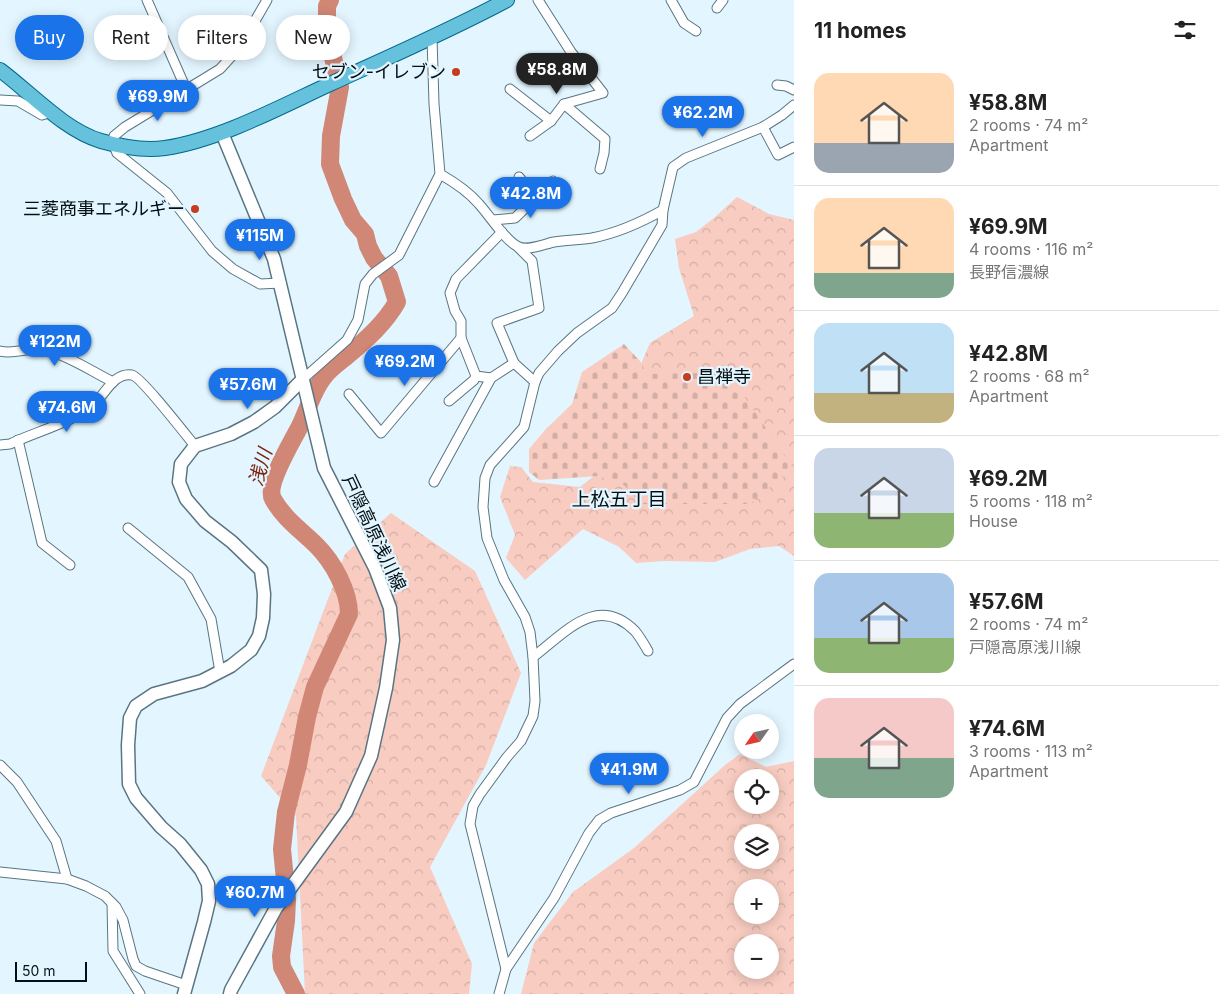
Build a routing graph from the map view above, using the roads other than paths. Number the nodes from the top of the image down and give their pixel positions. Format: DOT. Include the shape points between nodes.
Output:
graph roads {
  1 [pos="147,0"];
  2 [pos="267,0"];
  3 [pos="507,0"];
  4 [pos="538,0"];
  5 [pos="671,0"];
  6 [pos="723,0"];
  7 [pos="717,8"];
  8 [pos="696,31"];
  9 [pos="432,38"];
  10 [pos="0,70"];
  11 [pos="777,85"];
  12 [pos="186,89"];
  13 [pos="510,89"];
  14 [pos="794,90"];
  15 [pos="0,100"];
  16 [pos="564,104"];
  17 [pos="794,104"];
  18 [pos="52,112"];
  19 [pos="551,121"];
  20 [pos="763,127"];
  21 [pos="222,133"];
  22 [pos="530,136"];
  23 [pos="112,144"];
  24 [pos="794,147"];
  25 [pos="600,169"];
  26 [pos="440,174"];
  27 [pos="519,177"];
  28 [pos="553,181"];
  29 [pos="536,198"];
  30 [pos="663,210"];
  31 [pos="493,220"];
  32 [pos="502,232"];
  33 [pos="517,247"];
  34 [pos="281,283"];
  35 [pos="461,338"];
  36 [pos="0,351"];
  37 [pos="514,363"];
  38 [pos="476,376"];
  39 [pos="491,378"];
  40 [pos="113,382"];
  41 [pos="535,382"];
  42 [pos="304,383"];
  43 [pos="349,394"];
  44 [pos="449,401"];
  45 [pos="18,440"];
  46 [pos="0,445"];
  47 [pos="196,446"];
  48 [pos="434,482"];
  49 [pos="128,528"];
  50 [pos="70,565"];
  51 [pos="648,650"];
  52 [pos="533,657"];
  53 [pos="794,664"];
  54 [pos="220,672"];
  55 [pos="0,765"];
  56 [pos="0,872"];
  57 [pos="67,879"];
  58 [pos="112,903"];
  59 [pos="506,969"];
  60 [pos="185,990"];
  61 [pos="231,992"];
  62 [pos="140,994"];
  63 [pos="499,994"];
  1 -- 12 [label="street"];
  2 -- 12 [label="street" via="240,48 220,69"];
  3 -- 9 [label="main road"];
  4 -- 16 [label="street" via="571,52 603,93"];
  5 -- 8 [label="street" via="684,23"];
  6 -- 7 [label="street"];
  9 -- 21 [label="main road"];
  9 -- 26 [label="street"];
  10 -- 18 [label="main road"];
  11 -- 14 [label="street"];
  12 -- 23 [label="street" via="114,136"];
  13 -- 19 [label="street"];
  15 -- 18 [label="street" via="18,101 42,115"];
  16 -- 19 [label="street"];
  16 -- 25 [label="street" via="605,139"];
  17 -- 20 [label="street"];
  18 -- 23 [label="main road" via="75,128"];
  19 -- 22 [label="street"];
  20 -- 24 [label="street" via="778,155"];
  20 -- 30 [label="street" via="680,161 673,167"];
  21 -- 23 [label="main road" via="163,148"];
  21 -- 34 [label="main road, 戸隠高原浅川線"];
  23 -- 34 [label="street" via="117,153 167,193 212,251 233,269 260,284"];
  26 -- 31 [label="street" via="472,196"];
  26 -- 42 [label="street" via="399,255 365,284 358,320 347,340"];
  27 -- 29 [label="street"];
  28 -- 29 [label="street"];
  29 -- 31 [label="street" via="515,218"];
  30 -- 33 [label="street" via="613,234"];
  30 -- 41 [label="street" via="662,225 612,308 577,332 539,373"];
  31 -- 32 [label="street"];
  32 -- 33 [label="street"];
  32 -- 35 [label="street" via="456,279 450,293 461,321"];
  33 -- 37 [label="street" via="532,261 539,308 497,323"];
  34 -- 42 [label="main road, 戸隠高原浅川線"];
  35 -- 38 [label="street"];
  35 -- 43 [label="street" via="381,434"];
  36 -- 40 [label="street" via="45,350"];
  37 -- 39 [label="street"];
  37 -- 41 [label="street"];
  38 -- 39 [label="street"];
  38 -- 44 [label="street"];
  39 -- 48 [label="street"];
  40 -- 45 [label="street" via="96,402 77,415"];
  40 -- 47 [label="street" via="123,375 134,375 148,387"];
  41 -- 52 [label="street" via="524,427 490,465 485,478 483,507 488,538 504,580 525,616"];
  42 -- 47 [label="main road" via="254,422"];
  42 -- 61 [label="main road, 戸隠高原浅川線" via="324,468 375,568 390,608 393,640 371,756 346,812 276,908"];
  45 -- 46 [label="street"];
  45 -- 50 [label="street" via="42,543"];
  47 -- 54 [label="main road" via="181,464 179,482 186,499 205,522 261,570 264,594 259,636 251,650"];
  49 -- 54 [label="street" via="188,578 211,619"];
  51 -- 52 [label="street" via="624,623 613,616 598,615 584,618"];
  52 -- 59 [label="street" via="533,716 521,741 480,794 473,806 470,824"];
  53 -- 59 [label="street" via="740,704 727,718 694,782 599,820 554,898"];
  54 -- 60 [label="main road" via="202,681 154,694 136,706 130,718 130,784 136,798 180,844 208,884 209,901"];
  55 -- 57 [label="street" via="18,782 56,840"];
  56 -- 57 [label="street"];
  57 -- 58 [label="street" via="105,896"];
  58 -- 60 [label="street" via="123,920 136,966"];
  58 -- 62 [label="street" via="112,951"];
  59 -- 63 [label="street"];
}
